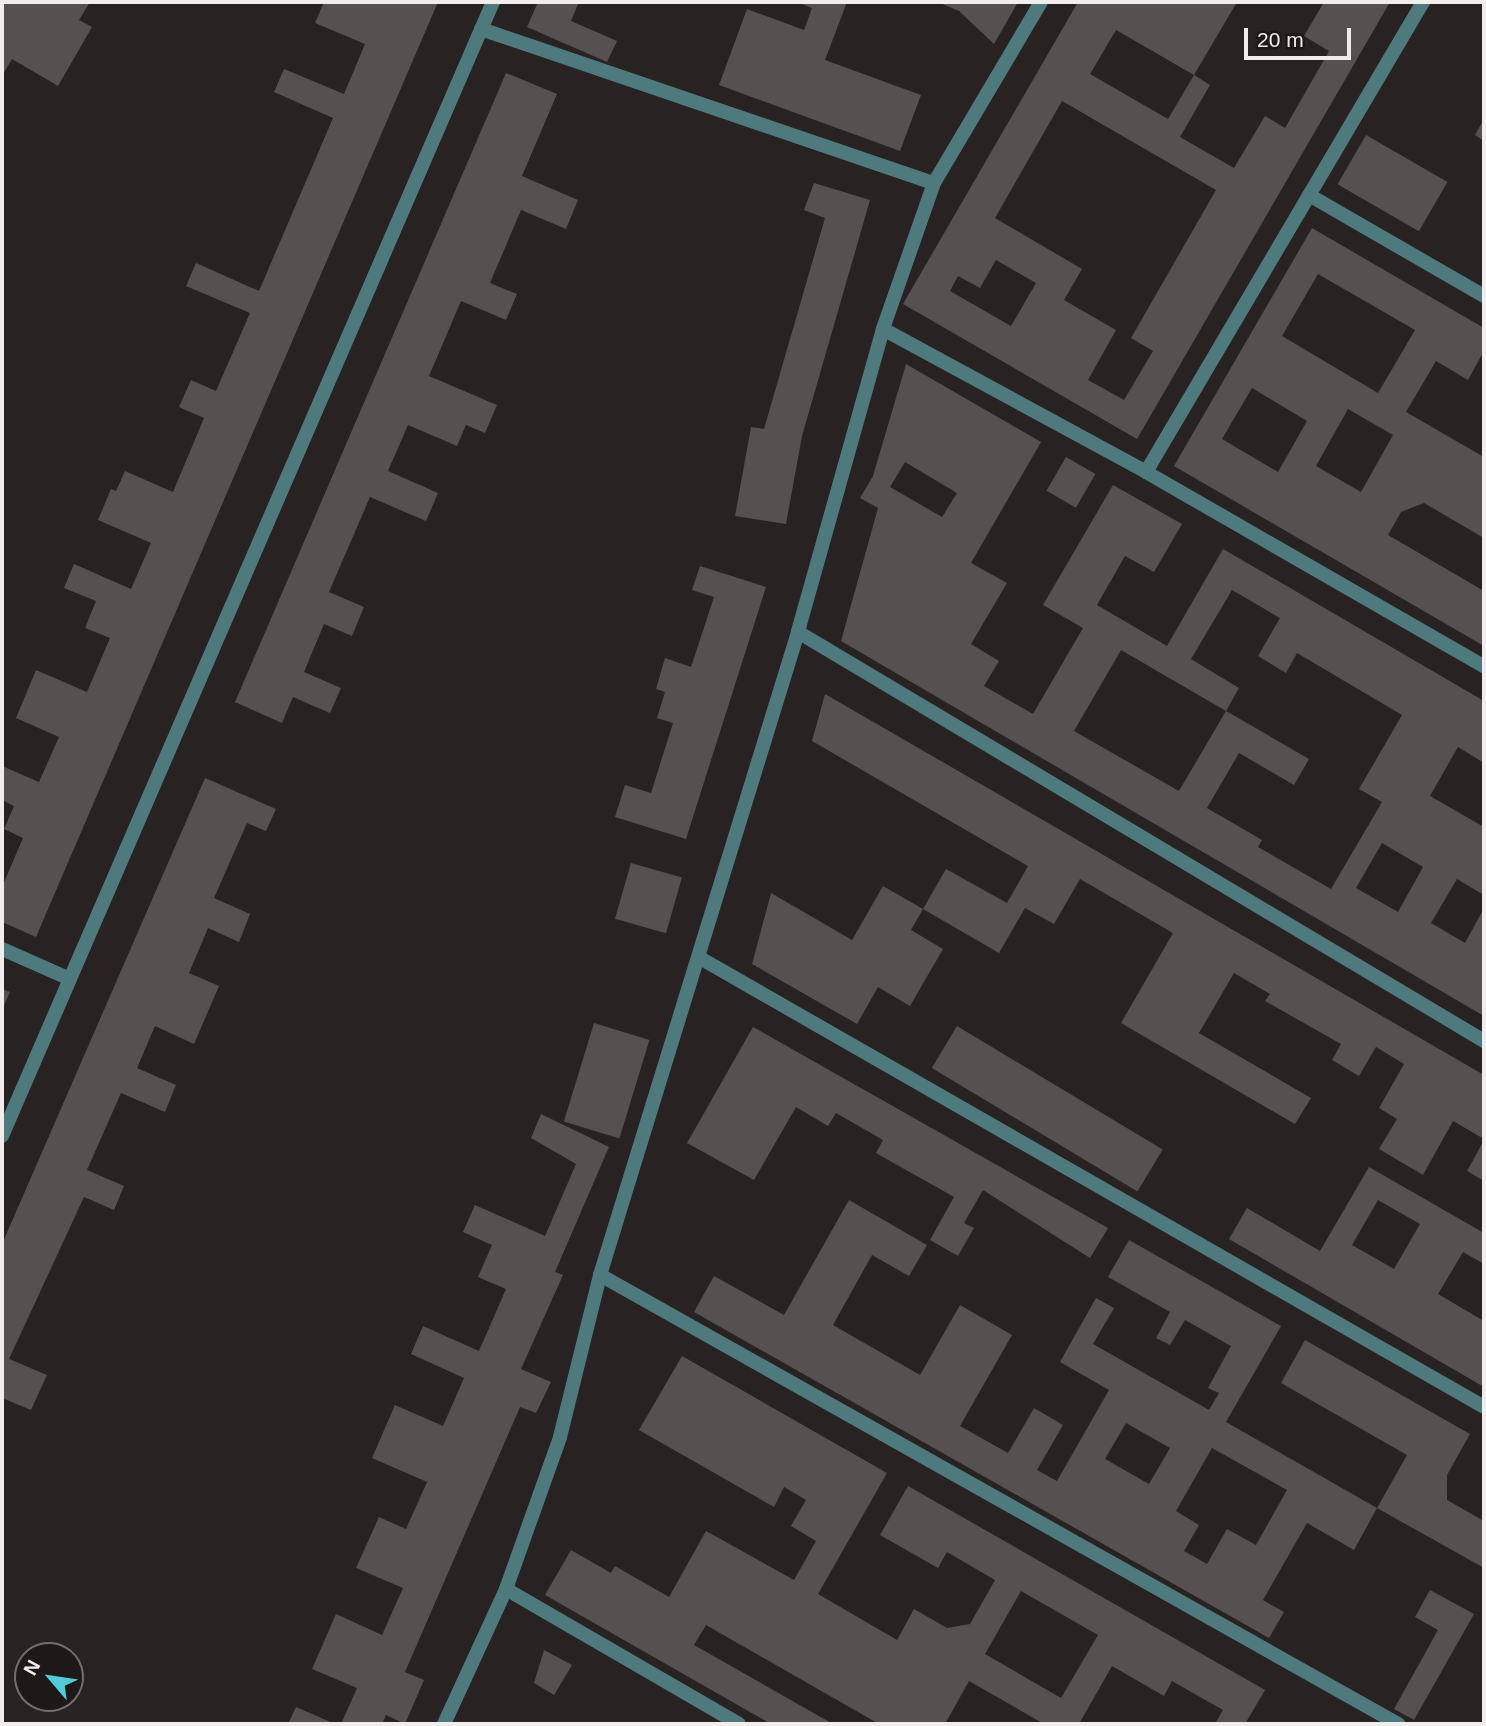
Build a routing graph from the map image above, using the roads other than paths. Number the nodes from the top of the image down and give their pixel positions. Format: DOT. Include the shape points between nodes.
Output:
graph roads {
  1 [pos="493,2"];
  2 [pos="1041,2"];
  3 [pos="1423,2"];
  4 [pos="481,29"];
  5 [pos="934,183"];
  6 [pos="1309,195"];
  7 [pos="1484,296"];
  8 [pos="883,329"];
  9 [pos="1146,472"];
  10 [pos="798,632"];
  11 [pos="1484,666"];
  12 [pos="2,949"];
  13 [pos="700,958"];
  14 [pos="70,979"];
  15 [pos="1484,1041"];
  16 [pos="2,1136"];
  17 [pos="600,1275"];
  18 [pos="1484,1407"];
  19 [pos="506,1589"];
  20 [pos="444,1724"];
  21 [pos="739,1724"];
  22 [pos="1398,1724"];
  1 -- 4 [label="street"];
  2 -- 5 [label="street"];
  3 -- 6 [label="street"];
  4 -- 5 [label="street"];
  4 -- 14 [label="street"];
  5 -- 8 [label="street"];
  6 -- 7 [label="street"];
  6 -- 9 [label="street"];
  8 -- 9 [label="street"];
  8 -- 10 [label="street"];
  9 -- 11 [label="street"];
  10 -- 13 [label="street"];
  10 -- 15 [label="street"];
  12 -- 14 [label="street"];
  13 -- 17 [label="street"];
  13 -- 18 [label="street"];
  14 -- 16 [label="street"];
  17 -- 19 [label="street" via="560,1437"];
  17 -- 22 [label="street"];
  19 -- 20 [label="street"];
  19 -- 21 [label="street"];
}
